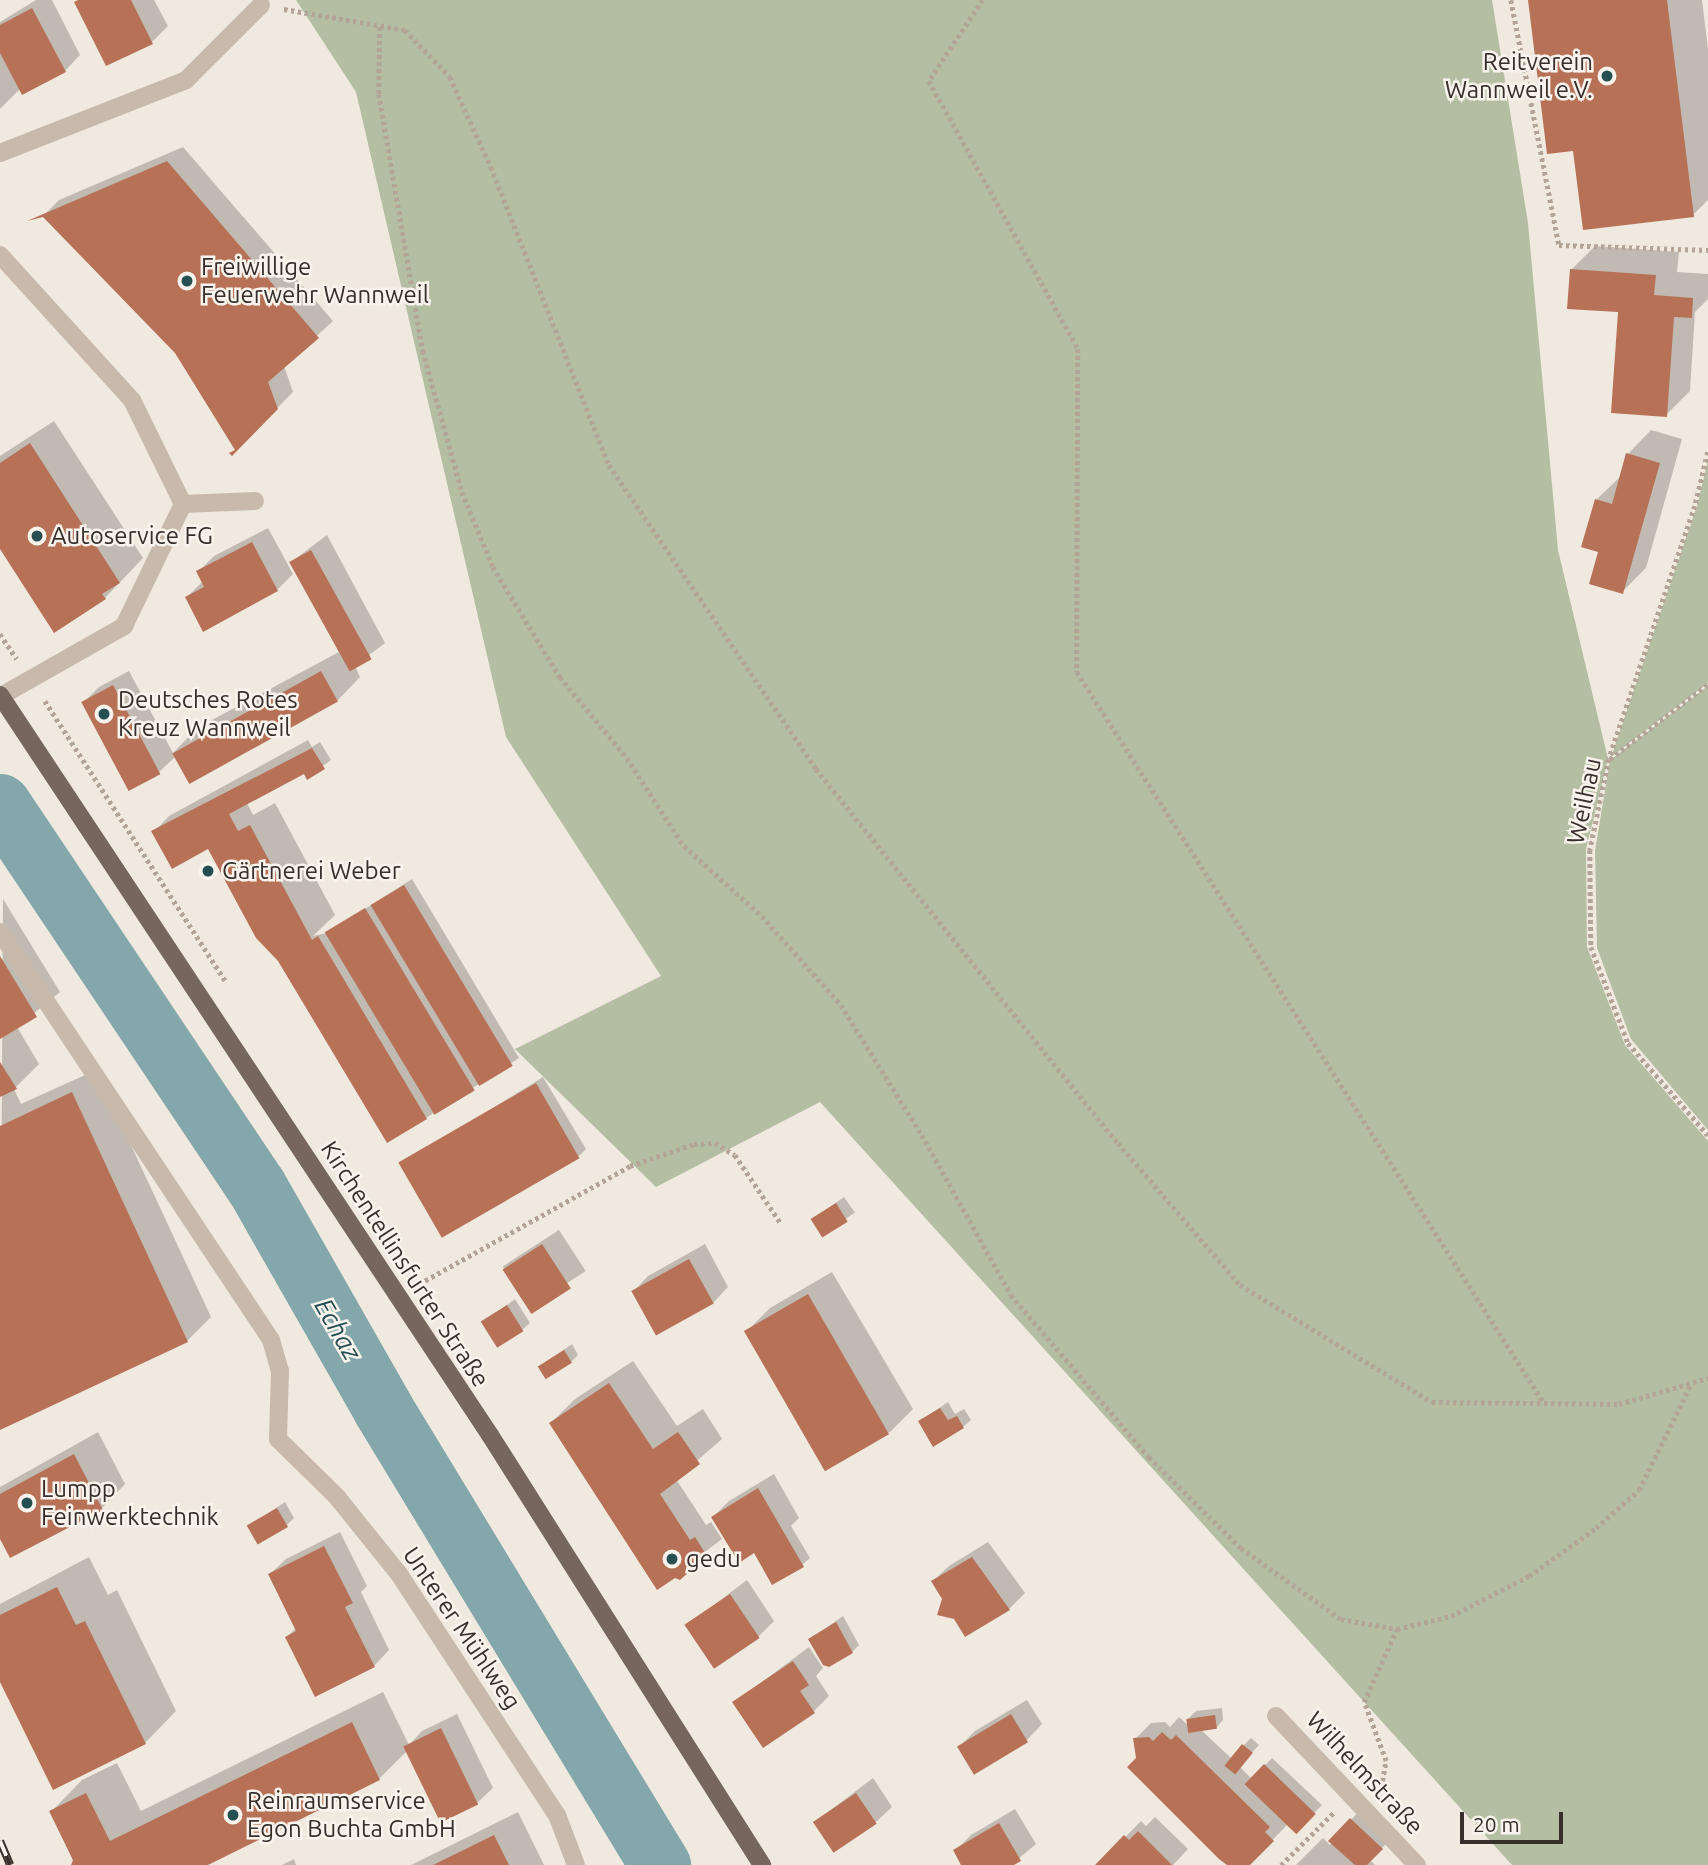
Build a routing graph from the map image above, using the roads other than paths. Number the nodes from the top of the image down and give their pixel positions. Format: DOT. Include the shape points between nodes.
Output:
graph roads {
  1 [pos="261,5"];
  2 [pos="0,153"];
  3 [pos="0,255"];
  4 [pos="256,500"];
  5 [pos="183,504"];
  6 [pos="1,695"];
  7 [pos="0,932"];
  8 [pos="1276,1716"];
  9 [pos="576,1865"];
  10 [pos="761,1865"];
  11 [pos="1417,1865"];
  1 -- 2 [label="street" via="186,80"];
  3 -- 5 [label="street" via="132,400"];
  4 -- 5 [label="street"];
  5 -- 6 [label="street" via="124,626"];
  6 -- 10 [label="main road, Kirchentellinsfurter Straße" via="694,1751"];
  7 -- 9 [label="street, Unterer Mühlweg" via="271,1340 280,1371 278,1439 337,1497 399,1574 557,1815"];
  8 -- 11 [label="street, Wilhelmstraße"];
}
